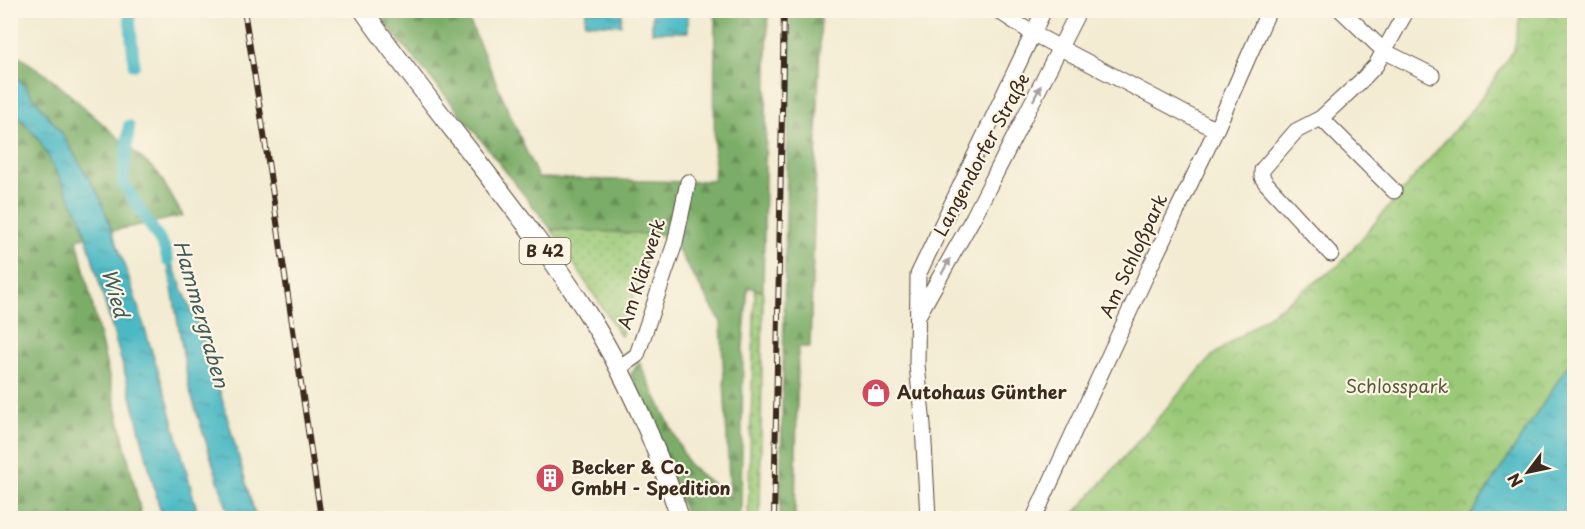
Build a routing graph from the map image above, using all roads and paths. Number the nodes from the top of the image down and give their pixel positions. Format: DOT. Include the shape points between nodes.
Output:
graph roads {
  1 [pos="363,10"];
  2 [pos="997,10"];
  3 [pos="1044,10"];
  4 [pos="1078,10"];
  5 [pos="1269,10"];
  6 [pos="1341,10"];
  7 [pos="1407,10"];
  8 [pos="1032,33"];
  9 [pos="1060,47"];
  10 [pos="1384,51"];
  11 [pos="1432,75"];
  12 [pos="1321,118"];
  13 [pos="1216,130"];
  14 [pos="688,182"];
  15 [pos="1394,191"];
  16 [pos="1331,254"];
  17 [pos="918,317"];
  18 [pos="619,368"];
  19 [pos="680,519"];
  20 [pos="928,519"];
  21 [pos="1034,519"];
  1 -- 18 [label="main road, B 42" via="548,254"];
  2 -- 8 [label="street"];
  3 -- 8 [label="street, Langendorfer Straße"];
  4 -- 9 [label="street, Langendorfer Straße"];
  5 -- 13 [label="street, Am Schloßpark"];
  6 -- 10 [label="street"];
  7 -- 10 [label="street"];
  8 -- 9 [label="street"];
  8 -- 17 [label="street, Langendorfer Straße" via="918,275"];
  9 -- 13 [label="street"];
  17 -- 9 [label="street, Langendorfer Straße, one-way"];
  10 -- 11 [label="street"];
  10 -- 12 [label="street" via="1362,80"];
  12 -- 15 [label="street"];
  12 -- 16 [label="street" via="1296,131 1262,170 1262,177"];
  13 -- 21 [label="street, Am Schloßpark"];
  14 -- 18 [label="street, Am Klärwerk" via="675,243 637,355"];
  17 -- 20 [label="street, Langendorfer Straße" via="917,365"];
  18 -- 19 [label="main road, B 42" via="651,436"];
}
